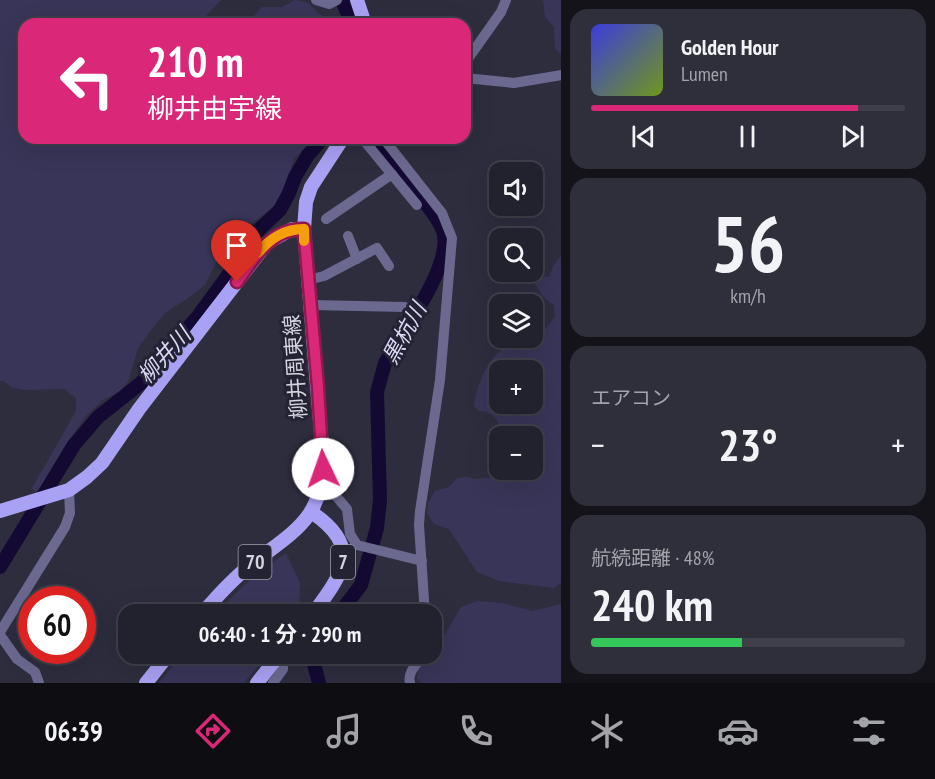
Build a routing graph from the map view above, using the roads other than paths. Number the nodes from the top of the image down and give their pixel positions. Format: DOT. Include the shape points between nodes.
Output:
graph roads {
  1 [pos="316,0"];
  2 [pos="506,0"];
  3 [pos="335,1"];
  4 [pos="359,1"];
  5 [pos="363,18"];
  6 [pos="471,54"];
  7 [pos="561,76"];
  8 [pos="471,79"];
  9 [pos="339,144"];
  10 [pos="367,144"];
  11 [pos="388,144"];
  12 [pos="392,174"];
  13 [pos="417,206"];
  14 [pos="326,219"];
  15 [pos="304,229"];
  16 [pos="348,236"];
  17 [pos="357,259"];
  18 [pos="389,266"];
  19 [pos="308,280"];
  20 [pos="311,305"];
  21 [pos="405,307"];
  22 [pos="323,469"];
  23 [pos="62,493"];
  24 [pos="0,511"];
  25 [pos="311,512"];
  26 [pos="422,561"];
  27 [pos="211,604"];
  28 [pos="320,604"];
  29 [pos="424,604"];
  30 [pos="0,634"];
  31 [pos="162,664"];
  32 [pos="272,664"];
  33 [pos="284,664"];
  34 [pos="416,664"];
  35 [pos="39,683"];
  36 [pos="146,683"];
  37 [pos="256,683"];
  38 [pos="273,683"];
  39 [pos="410,683"];
  1 -- 3 [label="street" via="328,4"];
  2 -- 6 [label="street"];
  4 -- 5 [label="main road"];
  7 -- 8 [label="street" via="514,83"];
  9 -- 15 [label="main road, 柳井周東線" via="311,187"];
  10 -- 12 [label="street"];
  11 -- 26 [label="street" via="442,213 452,238 437,402 420,511"];
  12 -- 13 [label="street"];
  12 -- 14 [label="street"];
  15 -- 19 [label="main road, 柳井周東線"];
  15 -- 23 [label="main road" via="284,232 267,243 102,463"];
  16 -- 17 [label="street"];
  17 -- 18 [label="street" via="377,248"];
  17 -- 19 [label="street"];
  19 -- 20 [label="main road, 柳井周東線"];
  20 -- 21 [label="street"];
  20 -- 22 [label="main road, 柳井周東線"];
  22 -- 25 [label="main road, 柳井周東線"];
  22 -- 26 [label="street" via="331,473 335,495 347,509 350,534 357,544"];
  23 -- 24 [label="main road"];
  23 -- 30 [label="street" via="70,513 65,527"];
  25 -- 27 [label="main road, 70" via="293,534 239,574"];
  25 -- 28 [label="main road, 7" via="334,530 343,550 336,582"];
  26 -- 29 [label="street"];
  30 -- 35 [label="street" via="17,659 35,672"];
  31 -- 36 [label="main road"];
  32 -- 37 [label="main road"];
  33 -- 38 [label="street"];
  34 -- 39 [label="street" via="408,677"];
}
